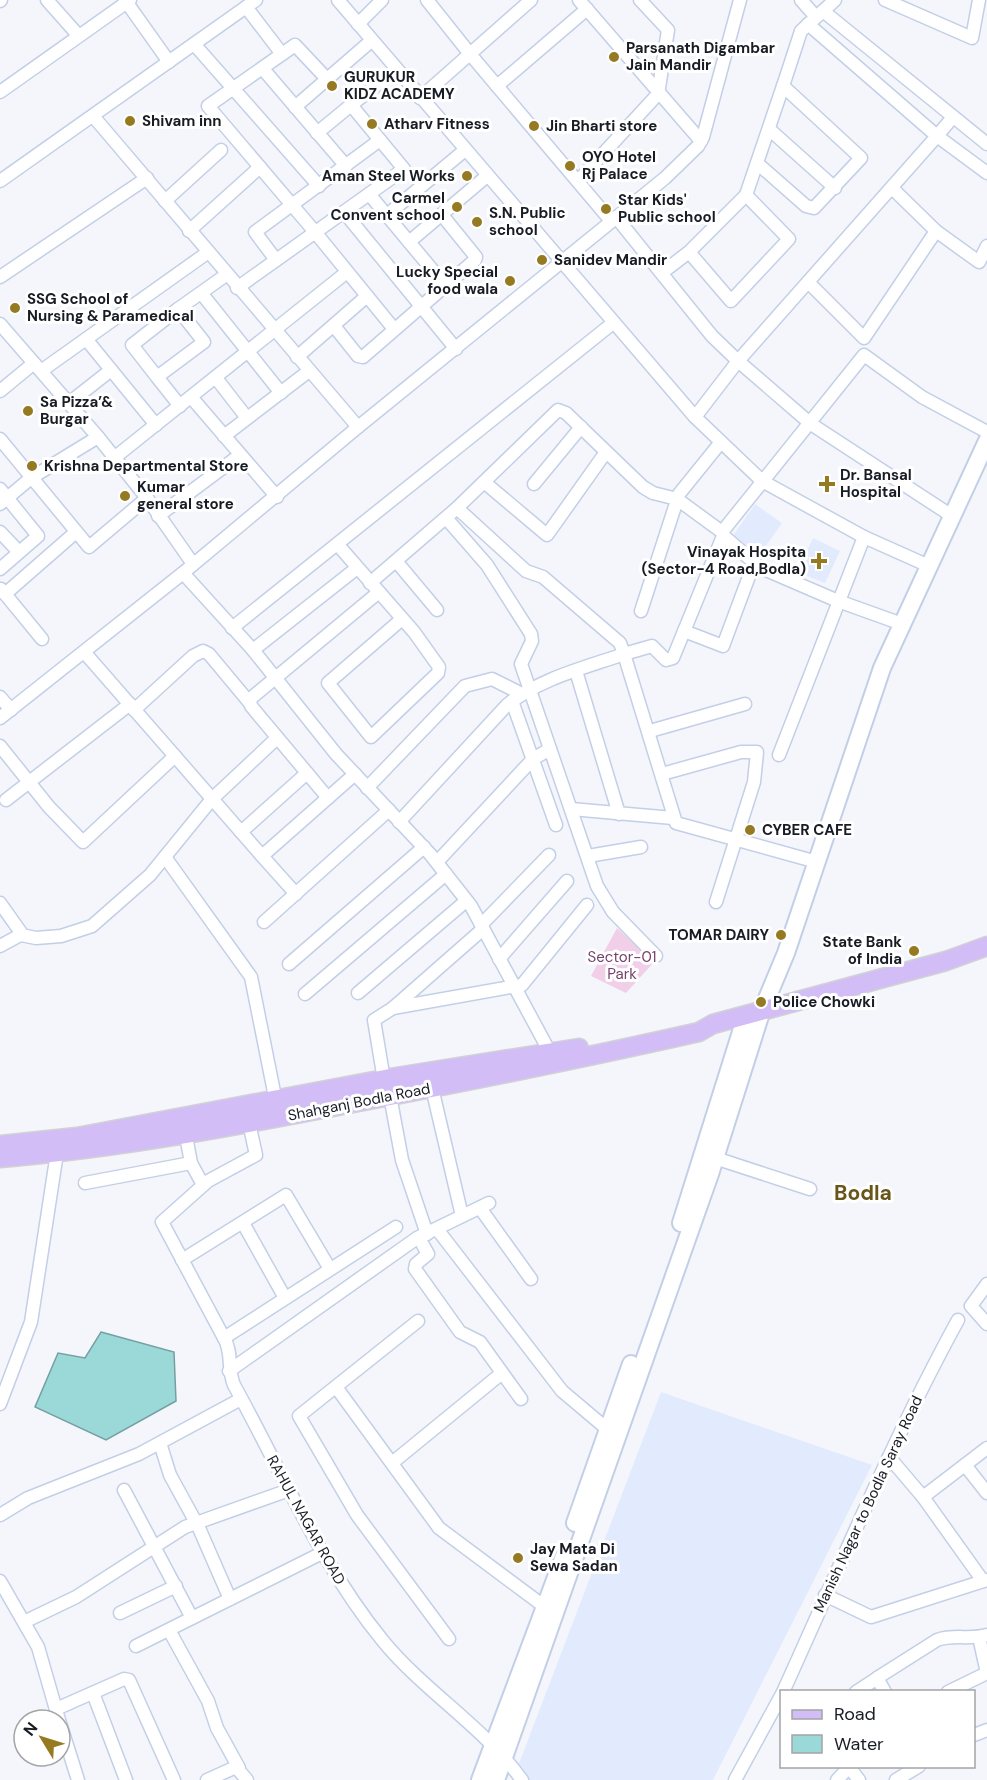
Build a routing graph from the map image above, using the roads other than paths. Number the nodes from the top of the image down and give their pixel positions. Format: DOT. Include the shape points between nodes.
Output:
graph roads {
  1 [pos="46,0"];
  2 [pos="338,0"];
  3 [pos="382,0"];
  4 [pos="427,0"];
  5 [pos="531,0"];
  6 [pos="640,0"];
  7 [pos="740,0"];
  8 [pos="801,0"];
  9 [pos="836,0"];
  10 [pos="885,0"];
  11 [pos="127,1"];
  12 [pos="976,1"];
  13 [pos="251,3"];
  14 [pos="583,4"];
  15 [pos="816,18"];
  16 [pos="358,24"];
  17 [pos="78,35"];
  18 [pos="371,41"];
  19 [pos="194,44"];
  20 [pos="282,54"];
  21 [pos="470,54"];
  22 [pos="169,62"];
  23 [pos="262,69"];
  24 [pos="396,70"];
  25 [pos="327,79"];
  26 [pos="497,86"];
  27 [pos="783,86"];
  28 [pos="234,89"];
  29 [pos="0,92"];
  30 [pos="658,93"];
  31 [pos="420,98"];
  32 [pos="351,105"];
  33 [pos="295,107"];
  34 [pos="93,116"];
  35 [pos="953,117"];
  36 [pos="769,129"];
  37 [pos="317,133"];
  38 [pos="937,136"];
  39 [pos="380,140"];
  40 [pos="701,141"];
  41 [pos="987,144"];
  42 [pos="221,150"];
  43 [pos="465,150"];
  44 [pos="757,163"];
  45 [pos="346,166"];
  46 [pos="260,167"];
  47 [pos="987,173"];
  48 [pos="487,176"];
  49 [pos="147,178"];
  50 [pos="578,181"];
  51 [pos="0,182"];
  52 [pos="319,186"];
  53 [pos="835,188"];
  54 [pos="892,188"];
  55 [pos="369,194"];
  56 [pos="746,195"];
  57 [pos="165,201"];
  58 [pos="292,205"];
  59 [pos="344,212"];
  60 [pos="387,215"];
  61 [pos="442,215"];
  62 [pos="613,219"];
  63 [pos="189,231"];
  64 [pos="936,231"];
  65 [pos="315,232"];
  66 [pos="409,242"];
  67 [pos="987,246"];
  68 [pos="689,252"];
  69 [pos="207,253"];
  70 [pos="276,260"];
  71 [pos="560,261"];
  72 [pos="347,272"];
  73 [pos="663,272"];
  74 [pos="226,275"];
  75 [pos="0,277"];
  76 [pos="808,282"];
  77 [pos="445,285"];
  78 [pos="237,288"];
  79 [pos="202,294"];
  80 [pos="367,296"];
  81 [pos="422,305"];
  82 [pos="178,309"];
  83 [pos="613,323"];
  84 [pos="0,324"];
  85 [pos="334,326"];
  86 [pos="393,329"];
  87 [pos="274,332"];
  88 [pos="5,339"];
  89 [pos="86,339"];
  90 [pos="456,349"];
  91 [pos="249,352"];
  92 [pos="297,357"];
  93 [pos="738,361"];
  94 [pos="37,367"];
  95 [pos="111,370"];
  96 [pos="309,371"];
  97 [pos="157,377"];
  98 [pos="216,378"];
  99 [pos="0,391"];
  100 [pos="281,393"];
  101 [pos="191,398"];
  102 [pos="69,403"];
  103 [pos="180,406"];
  104 [pos="695,417"];
  105 [pos="247,418"];
  106 [pos="811,424"];
  107 [pos="156,425"];
  108 [pos="357,427"];
  109 [pos="581,427"];
  110 [pos="987,432"];
  111 [pos="224,436"];
  112 [pos="98,437"];
  113 [pos="0,439"];
  114 [pos="987,441"];
  115 [pos="721,442"];
  116 [pos="606,452"];
  117 [pos="240,455"];
  118 [pos="114,458"];
  119 [pos="31,478"];
  120 [pos="484,482"];
  121 [pos="762,482"];
  122 [pos="534,484"];
  123 [pos="2,497"];
  124 [pos="277,497"];
  125 [pos="147,498"];
  126 [pos="677,499"];
  127 [pos="457,508"];
  128 [pos="158,516"];
  129 [pos="952,516"];
  130 [pos="446,518"];
  131 [pos="0,532"];
  132 [pos="76,532"];
  133 [pos="723,534"];
  134 [pos="864,537"];
  135 [pos="338,545"];
  136 [pos="19,552"];
  137 [pos="396,561"];
  138 [pos="754,563"];
  139 [pos="194,564"];
  140 [pos="928,566"];
  141 [pos="357,568"];
  142 [pos="0,569"];
  143 [pos="183,573"];
  144 [pos="374,588"];
  145 [pos="2,591"];
  146 [pos="838,601"];
  147 [pos="437,610"];
  148 [pos="641,611"];
  149 [pos="402,620"];
  150 [pos="902,624"];
  151 [pos="232,628"];
  152 [pos="684,631"];
  153 [pos="42,639"];
  154 [pos="253,650"];
  155 [pos="85,653"];
  156 [pos="624,654"];
  157 [pos="576,671"];
  158 [pos="275,680"];
  159 [pos="521,694"];
  160 [pos="0,697"];
  161 [pos="249,702"];
  162 [pos="745,704"];
  163 [pos="132,707"];
  164 [pos="11,710"];
  165 [pos="0,718"];
  166 [pos="650,731"];
  167 [pos="277,738"];
  168 [pos="0,746"];
  169 [pos="550,749"];
  170 [pos="779,755"];
  171 [pos="175,756"];
  172 [pos="533,759"];
  173 [pos="307,773"];
  174 [pos="355,774"];
  175 [pos="662,774"];
  176 [pos="28,781"];
  177 [pos="368,788"];
  178 [pos="328,798"];
  179 [pos="212,799"];
  180 [pos="6,800"];
  181 [pos="571,809"];
  182 [pos="389,810"];
  183 [pos="619,814"];
  184 [pos="673,818"];
  185 [pos="399,822"];
  186 [pos="556,825"];
  187 [pos="241,832"];
  188 [pos="734,840"];
  189 [pos="424,847"];
  190 [pos="641,847"];
  191 [pos="549,855"];
  192 [pos="262,856"];
  193 [pos="588,856"];
  194 [pos="165,858"];
  195 [pos="437,862"];
  196 [pos="817,862"];
  197 [pos="446,874"];
  198 [pos="567,881"];
  199 [pos="296,894"];
  200 [pos="466,901"];
  201 [pos="716,902"];
  202 [pos="0,903"];
  203 [pos="587,906"];
  204 [pos="264,922"];
  205 [pos="482,927"];
  206 [pos="21,935"];
  207 [pos="0,946"];
  208 [pos="987,946"];
  209 [pos="656,956"];
  210 [pos="499,959"];
  211 [pos="289,964"];
  212 [pos="514,986"];
  213 [pos="358,993"];
  214 [pos="305,994"];
  215 [pos="393,1008"];
  216 [pos="754,1014"];
  217 [pos="553,1059"];
  218 [pos="387,1088"];
  219 [pos="432,1088"];
  220 [pos="341,1097"];
  221 [pos="276,1102"];
  222 [pos="249,1123"];
  223 [pos="186,1136"];
  224 [pos="0,1145"];
  225 [pos="57,1153"];
  226 [pos="0,1158"];
  227 [pos="715,1158"];
  228 [pos="191,1163"];
  229 [pos="85,1183"];
  230 [pos="203,1185"];
  231 [pos="810,1189"];
  232 [pos="462,1216"];
  233 [pos="243,1223"];
  234 [pos="396,1227"];
  235 [pos="428,1233"];
  236 [pos="182,1260"];
  237 [pos="330,1269"];
  238 [pos="531,1279"];
  239 [pos="987,1284"];
  240 [pos="285,1298"];
  241 [pos="958,1320"];
  242 [pos="418,1321"];
  243 [pos="987,1324"];
  244 [pos="224,1338"];
  245 [pos="229,1371"];
  246 [pos="502,1373"];
  247 [pos="336,1387"];
  248 [pos="241,1399"];
  249 [pos="521,1399"];
  250 [pos="0,1404"];
  251 [pos="612,1434"];
  252 [pos="160,1443"];
  253 [pos="987,1448"];
  254 [pos="889,1457"];
  255 [pos="392,1463"];
  256 [pos="965,1465"];
  257 [pos="124,1490"];
  258 [pos="289,1490"];
  259 [pos="987,1493"];
  260 [pos="924,1497"];
  261 [pos="0,1515"];
  262 [pos="196,1523"];
  263 [pos="156,1545"];
  264 [pos="322,1553"];
  265 [pos="985,1580"];
  266 [pos="0,1581"];
  267 [pos="176,1586"];
  268 [pos="825,1595"];
  269 [pos="230,1599"];
  270 [pos="545,1607"];
  271 [pos="120,1613"];
  272 [pos="192,1618"];
  273 [pos="24,1622"];
  274 [pos="169,1630"];
  275 [pos="983,1636"];
  276 [pos="449,1639"];
  277 [pos="136,1646"];
  278 [pos="987,1673"];
  279 [pos="879,1677"];
  280 [pos="783,1690"];
  281 [pos="859,1690"];
  282 [pos="884,1690"];
  283 [pos="952,1690"];
  284 [pos="93,1693"];
  285 [pos="780,1697"];
  286 [pos="55,1708"];
  287 [pos="72,1708"];
  288 [pos="499,1751"];
  289 [pos="72,1761"];
  290 [pos="239,1768"];
  291 [pos="848,1768"];
  292 [pos="850,1768"];
  293 [pos="917,1768"];
  294 [pos="78,1780"];
  295 [pos="126,1780"];
  296 [pos="174,1780"];
  297 [pos="207,1780"];
  298 [pos="247,1780"];
  299 [pos="480,1780"];
  300 [pos="496,1780"];
  301 [pos="522,1780"];
  302 [pos="735,1780"];
  303 [pos="837,1780"];
  304 [pos="859,1780"];
  305 [pos="896,1780"];
  1 -- 17 [label="street"];
  2 -- 16 [label="street"];
  3 -- 16 [label="street"];
  4 -- 21 [label="street"];
  5 -- 21 [label="street"];
  6 -- 30 [label="street" via="668,30"];
  7 -- 40 [label="street"];
  8 -- 15 [label="street"];
  9 -- 15 [label="street"];
  10 -- 12 [label="street" via="972,38"];
  11 -- 17 [label="street"];
  11 -- 22 [label="street"];
  13 -- 19 [label="street"];
  13 -- 20 [label="street"];
  14 -- 26 [label="street"];
  14 -- 30 [label="street"];
  15 -- 27 [label="street" via="801,31"];
  15 -- 35 [label="street"];
  15 -- 38 [label="street"];
  16 -- 18 [label="street"];
  17 -- 29 [label="street"];
  18 -- 24 [label="street"];
  18 -- 25 [label="street"];
  19 -- 22 [label="street"];
  19 -- 28 [label="street"];
  20 -- 23 [label="street"];
  20 -- 25 [label="street" via="295,45"];
  21 -- 26 [label="street"];
  21 -- 31 [label="street"];
  22 -- 34 [label="street"];
  23 -- 28 [label="street"];
  23 -- 33 [label="street"];
  24 -- 31 [label="street"];
  24 -- 32 [label="street"];
  25 -- 33 [label="street"];
  26 -- 50 [label="street"];
  27 -- 36 [label="street"];
  27 -- 53 [label="street" via="861,158"];
  28 -- 46 [label="street" via="208,106"];
  28 -- 52 [label="street"];
  30 -- 40 [label="street"];
  30 -- 50 [label="street"];
  31 -- 43 [label="street"];
  32 -- 37 [label="street"];
  32 -- 39 [label="street"];
  33 -- 37 [label="street"];
  34 -- 49 [label="street"];
  34 -- 51 [label="street"];
  35 -- 38 [label="street"];
  35 -- 41 [label="street"];
  36 -- 44 [label="street"];
  36 -- 53 [label="street"];
  37 -- 45 [label="street"];
  38 -- 47 [label="street"];
  38 -- 54 [label="street"];
  39 -- 45 [label="street"];
  39 -- 55 [label="street" via="404,169"];
  40 -- 62 [label="street" via="665,178"];
  42 -- 57 [label="street"];
  43 -- 48 [label="street"];
  43 -- 60 [label="street"];
  44 -- 53 [label="street" via="811,208 819,206"];
  44 -- 56 [label="street"];
  45 -- 52 [label="street"];
  46 -- 58 [label="street"];
  46 -- 63 [label="street"];
  48 -- 61 [label="street"];
  48 -- 71 [label="street"];
  49 -- 57 [label="street"];
  49 -- 75 [label="street"];
  50 -- 62 [label="street"];
  52 -- 58 [label="street"];
  54 -- 64 [label="street"];
  54 -- 76 [label="street"];
  55 -- 59 [label="street"];
  55 -- 60 [label="street"];
  56 -- 68 [label="street"];
  56 -- 68 [label="street" via="789,241 735,299 728,299"];
  57 -- 63 [label="street"];
  58 -- 65 [label="street"];
  58 -- 70 [label="street" via="255,232"];
  59 -- 65 [label="street"];
  59 -- 81 [label="street"];
  60 -- 66 [label="street"];
  61 -- 66 [label="street"];
  61 -- 77 [label="street" via="476,258"];
  62 -- 71 [label="street"];
  62 -- 73 [label="street"];
  63 -- 69 [label="street"];
  64 -- 67 [label="street" via="979,262"];
  64 -- 76 [label="street" via="864,338"];
  65 -- 70 [label="street"];
  65 -- 72 [label="street"];
  66 -- 77 [label="street"];
  68 -- 73 [label="street"];
  69 -- 74 [label="street"];
  69 -- 89 [label="street"];
  70 -- 78 [label="street"];
  71 -- 83 [label="street"];
  71 -- 90 [label="street"];
  72 -- 80 [label="street"];
  72 -- 87 [label="street"];
  73 -- 93 [label="street" via="712,336"];
  74 -- 78 [label="street"];
  74 -- 79 [label="street"];
  76 -- 93 [label="street"];
  77 -- 81 [label="street"];
  78 -- 87 [label="street"];
  79 -- 82 [label="street"];
  79 -- 91 [label="street"];
  80 -- 85 [label="street"];
  80 -- 86 [label="street"];
  81 -- 86 [label="street"];
  81 -- 90 [label="street"];
  82 -- 97 [label="street" via="132,345"];
  82 -- 97 [label="street" via="204,342"];
  83 -- 104 [label="street"];
  83 -- 135 [label="street"];
  84 -- 88 [label="street"];
  85 -- 86 [label="street" via="361,357"];
  85 -- 92 [label="street"];
  87 -- 91 [label="street"];
  87 -- 92 [label="street"];
  88 -- 94 [label="street"];
  89 -- 94 [label="street"];
  89 -- 95 [label="street"];
  90 -- 108 [label="street"];
  91 -- 98 [label="street"];
  91 -- 100 [label="street"];
  92 -- 96 [label="street"];
  93 -- 104 [label="street"];
  93 -- 106 [label="street"];
  94 -- 99 [label="street"];
  94 -- 102 [label="street"];
  95 -- 102 [label="street"];
  95 -- 107 [label="street"];
  96 -- 100 [label="street"];
  96 -- 108 [label="street"];
  97 -- 103 [label="street"];
  98 -- 101 [label="street"];
  98 -- 105 [label="street"];
  100 -- 105 [label="street"];
  101 -- 103 [label="street"];
  101 -- 111 [label="street"];
  102 -- 112 [label="street"];
  103 -- 107 [label="street"];
  104 -- 115 [label="street"];
  105 -- 111 [label="street"];
  106 -- 110 [label="street" via="865,354 922,397"];
  106 -- 121 [label="street"];
  106 -- 129 [label="street"];
  107 -- 118 [label="street"];
  108 -- 124 [label="street"];
  109 -- 116 [label="street"];
  109 -- 120 [label="street" via="566,413 555,411"];
  109 -- 122 [label="street"];
  111 -- 117 [label="street"];
  112 -- 118 [label="street"];
  112 -- 119 [label="street"];
  113 -- 119 [label="street"];
  114 -- 129 [label="main road"];
  115 -- 121 [label="street"];
  115 -- 126 [label="street"];
  116 -- 120 [label="street" via="548,535"];
  116 -- 126 [label="street" via="643,487"];
  117 -- 124 [label="street"];
  117 -- 128 [label="street"];
  118 -- 125 [label="street"];
  119 -- 123 [label="street"];
  119 -- 132 [label="street"];
  120 -- 127 [label="street"];
  121 -- 133 [label="street"];
  121 -- 134 [label="street"];
  123 -- 136 [label="street" via="38,536"];
  124 -- 139 [label="street"];
  125 -- 128 [label="street"];
  125 -- 132 [label="street" via="89,547"];
  126 -- 133 [label="street"];
  126 -- 148 [label="street"];
  127 -- 130 [label="street"];
  127 -- 156 [label="street" via="526,572 543,577 620,643"];
  128 -- 139 [label="street"];
  129 -- 140 [label="main road"];
  130 -- 137 [label="street"];
  130 -- 159 [label="street" via="489,567 531,634 532,641 520,663"];
  131 -- 136 [label="street"];
  132 -- 145 [label="street"];
  133 -- 138 [label="street"];
  133 -- 152 [label="street"];
  134 -- 140 [label="street"];
  134 -- 146 [label="street"];
  135 -- 141 [label="street"];
  135 -- 151 [label="street"];
  136 -- 142 [label="street"];
  137 -- 144 [label="street"];
  137 -- 147 [label="street"];
  138 -- 146 [label="street"];
  138 -- 152 [label="street" via="723,646"];
  139 -- 143 [label="street"];
  140 -- 150 [label="main road"];
  141 -- 144 [label="street"];
  141 -- 154 [label="street"];
  143 -- 151 [label="street"];
  143 -- 155 [label="street"];
  144 -- 149 [label="street"];
  144 -- 158 [label="street"];
  145 -- 153 [label="street"];
  146 -- 150 [label="street"];
  146 -- 170 [label="street"];
  149 -- 149 [label="street" via="439,670 371,737 328,683"];
  150 -- 196 [label="main road" via="882,668"];
  151 -- 154 [label="street"];
  152 -- 156 [label="street" via="671,660 666,660 652,645"];
  154 -- 158 [label="street"];
  155 -- 163 [label="street"];
  155 -- 164 [label="street"];
  156 -- 157 [label="street"];
  156 -- 166 [label="street"];
  157 -- 159 [label="street"];
  157 -- 183 [label="street"];
  158 -- 161 [label="street" via="252,695"];
  158 -- 174 [label="street"];
  159 -- 169 [label="street"];
  159 -- 172 [label="street"];
  159 -- 177 [label="street" via="492,679 465,686"];
  159 -- 185 [label="street"];
  160 -- 164 [label="street"];
  161 -- 163 [label="street" via="203,651"];
  161 -- 167 [label="street"];
  162 -- 166 [label="street"];
  163 -- 171 [label="street"];
  163 -- 176 [label="street"];
  164 -- 165 [label="street"];
  166 -- 175 [label="street"];
  167 -- 173 [label="street"];
  167 -- 179 [label="street"];
  168 -- 176 [label="street"];
  169 -- 172 [label="street"];
  169 -- 181 [label="street"];
  171 -- 176 [label="street" via="82,842"];
  171 -- 179 [label="street"];
  172 -- 186 [label="street"];
  172 -- 195 [label="street"];
  173 -- 178 [label="street"];
  173 -- 187 [label="street"];
  174 -- 177 [label="street"];
  174 -- 178 [label="street"];
  175 -- 184 [label="street"];
  175 -- 188 [label="street" via="755,750 754,782"];
  176 -- 180 [label="street"];
  177 -- 182 [label="street"];
  178 -- 192 [label="street"];
  179 -- 187 [label="street"];
  179 -- 194 [label="street"];
  181 -- 183 [label="street"];
  181 -- 193 [label="street"];
  182 -- 185 [label="street"];
  182 -- 199 [label="street"];
  183 -- 184 [label="street"];
  184 -- 188 [label="street" via="680,826"];
  185 -- 189 [label="street"];
  187 -- 192 [label="street"];
  188 -- 196 [label="street"];
  188 -- 201 [label="street"];
  189 -- 195 [label="street"];
  189 -- 211 [label="street"];
  190 -- 193 [label="street"];
  191 -- 205 [label="street"];
  192 -- 199 [label="street"];
  193 -- 209 [label="street" via="597,886 609,906"];
  194 -- 206 [label="street" via="92,926 61,936"];
  194 -- 221 [label="street" via="251,977"];
  195 -- 197 [label="street"];
  196 -- 216 [label="main road" via="786,953"];
  197 -- 200 [label="street"];
  197 -- 214 [label="street"];
  198 -- 210 [label="street"];
  199 -- 204 [label="street"];
  200 -- 205 [label="street"];
  200 -- 213 [label="street"];
  202 -- 206 [label="street"];
  203 -- 212 [label="street" via="522,985"];
  205 -- 210 [label="street"];
  205 -- 215 [label="street"];
  206 -- 207 [label="street"];
  208 -- 216 [label="main road, Shahganj Bodla Road"];
  210 -- 212 [label="street"];
  212 -- 215 [label="street"];
  212 -- 217 [label="street"];
  215 -- 218 [label="street" via="373,1022"];
  216 -- 217 [label="main road, Shahganj Bodla Road" via="713,1024 699,1032"];
  216 -- 227 [label="main road"];
  216 -- 251 [label="main road"];
  217 -- 218 [label="main road, Shahganj Bodla Road"];
  217 -- 219 [label="main road, Shahganj Bodla Road"];
  218 -- 219 [label="main road, Shahganj Bodla Road"];
  218 -- 220 [label="main road, Shahganj Bodla Road"];
  218 -- 235 [label="street" via="402,1160"];
  219 -- 232 [label="street"];
  220 -- 221 [label="main road, Shahganj Bodla Road"];
  220 -- 222 [label="main road, Shahganj Bodla Road"];
  221 -- 224 [label="main road, Shahganj Bodla Road" via="77,1137"];
  222 -- 223 [label="main road, Shahganj Bodla Road"];
  222 -- 230 [label="street" via="256,1155"];
  223 -- 225 [label="main road, Shahganj Bodla Road"];
  223 -- 228 [label="street"];
  225 -- 226 [label="main road, Shahganj Bodla Road"];
  225 -- 250 [label="street" via="31,1322"];
  227 -- 231 [label="street"];
  227 -- 251 [label="main road"];
  228 -- 229 [label="street"];
  228 -- 230 [label="street"];
  230 -- 236 [label="street, RAHUL NAGAR ROAD" via="162,1222"];
  232 -- 235 [label="street"];
  232 -- 238 [label="street" via="484,1206"];
  233 -- 236 [label="street"];
  233 -- 237 [label="street" via="286,1195"];
  233 -- 240 [label="street"];
  234 -- 237 [label="street"];
  235 -- 245 [label="street"];
  235 -- 246 [label="street" via="428,1252 415,1269 460,1332 477,1339"];
  235 -- 251 [label="street" via="562,1391"];
  236 -- 244 [label="street, RAHUL NAGAR ROAD"];
  237 -- 240 [label="street"];
  239 -- 243 [label="street" via="971,1306"];
  240 -- 244 [label="street"];
  241 -- 254 [label="street, Manish Nagar to Bodla Saray Road"];
  242 -- 247 [label="street"];
  244 -- 245 [label="street, RAHUL NAGAR ROAD" via="230,1348"];
  245 -- 248 [label="street, RAHUL NAGAR ROAD"];
  246 -- 249 [label="street"];
  246 -- 255 [label="street"];
  247 -- 255 [label="street"];
  247 -- 276 [label="street" via="299,1416 357,1515"];
  248 -- 252 [label="street"];
  248 -- 258 [label="street, RAHUL NAGAR ROAD"];
  251 -- 270 [label="main road"];
  251 -- 288 [label="main road"];
  252 -- 261 [label="street" via="28,1498"];
  252 -- 262 [label="street" via="170,1476"];
  253 -- 256 [label="street"];
  254 -- 260 [label="street"];
  254 -- 268 [label="street, Manish Nagar to Bodla Saray Road"];
  255 -- 270 [label="street" via="445,1534"];
  256 -- 259 [label="street"];
  256 -- 260 [label="street"];
  257 -- 263 [label="street"];
  258 -- 262 [label="street"];
  258 -- 264 [label="street, RAHUL NAGAR ROAD"];
  260 -- 265 [label="street"];
  262 -- 263 [label="street"];
  262 -- 269 [label="street"];
  263 -- 267 [label="street"];
  263 -- 273 [label="street" via="76,1597"];
  264 -- 269 [label="street"];
  264 -- 288 [label="street, RAHUL NAGAR ROAD" via="385,1643"];
  265 -- 268 [label="street" via="871,1617"];
  266 -- 273 [label="street"];
  267 -- 271 [label="street"];
  267 -- 272 [label="street"];
  268 -- 280 [label="street, Manish Nagar to Bodla Saray Road"];
  269 -- 272 [label="street"];
  270 -- 288 [label="main road"];
  272 -- 274 [label="street"];
  273 -- 286 [label="street" via="38,1647"];
  274 -- 277 [label="street"];
  274 -- 290 [label="street"];
  275 -- 278 [label="street"];
  275 -- 279 [label="street" via="937,1640"];
  278 -- 283 [label="street"];
  279 -- 281 [label="street"];
  279 -- 282 [label="street"];
  284 -- 287 [label="street"];
  284 -- 295 [label="street"];
  284 -- 296 [label="street" via="124,1679 131,1682"];
  285 -- 302 [label="street, Manish Nagar to Bodla Saray Road"];
  288 -- 299 [label="main road"];
  288 -- 300 [label="main road"];
  288 -- 301 [label="street, RAHUL NAGAR ROAD"];
  289 -- 294 [label="street"];
  290 -- 297 [label="street"];
  290 -- 298 [label="street"];
  291 -- 303 [label="street"];
  292 -- 304 [label="street"];
  293 -- 305 [label="street"];
}
